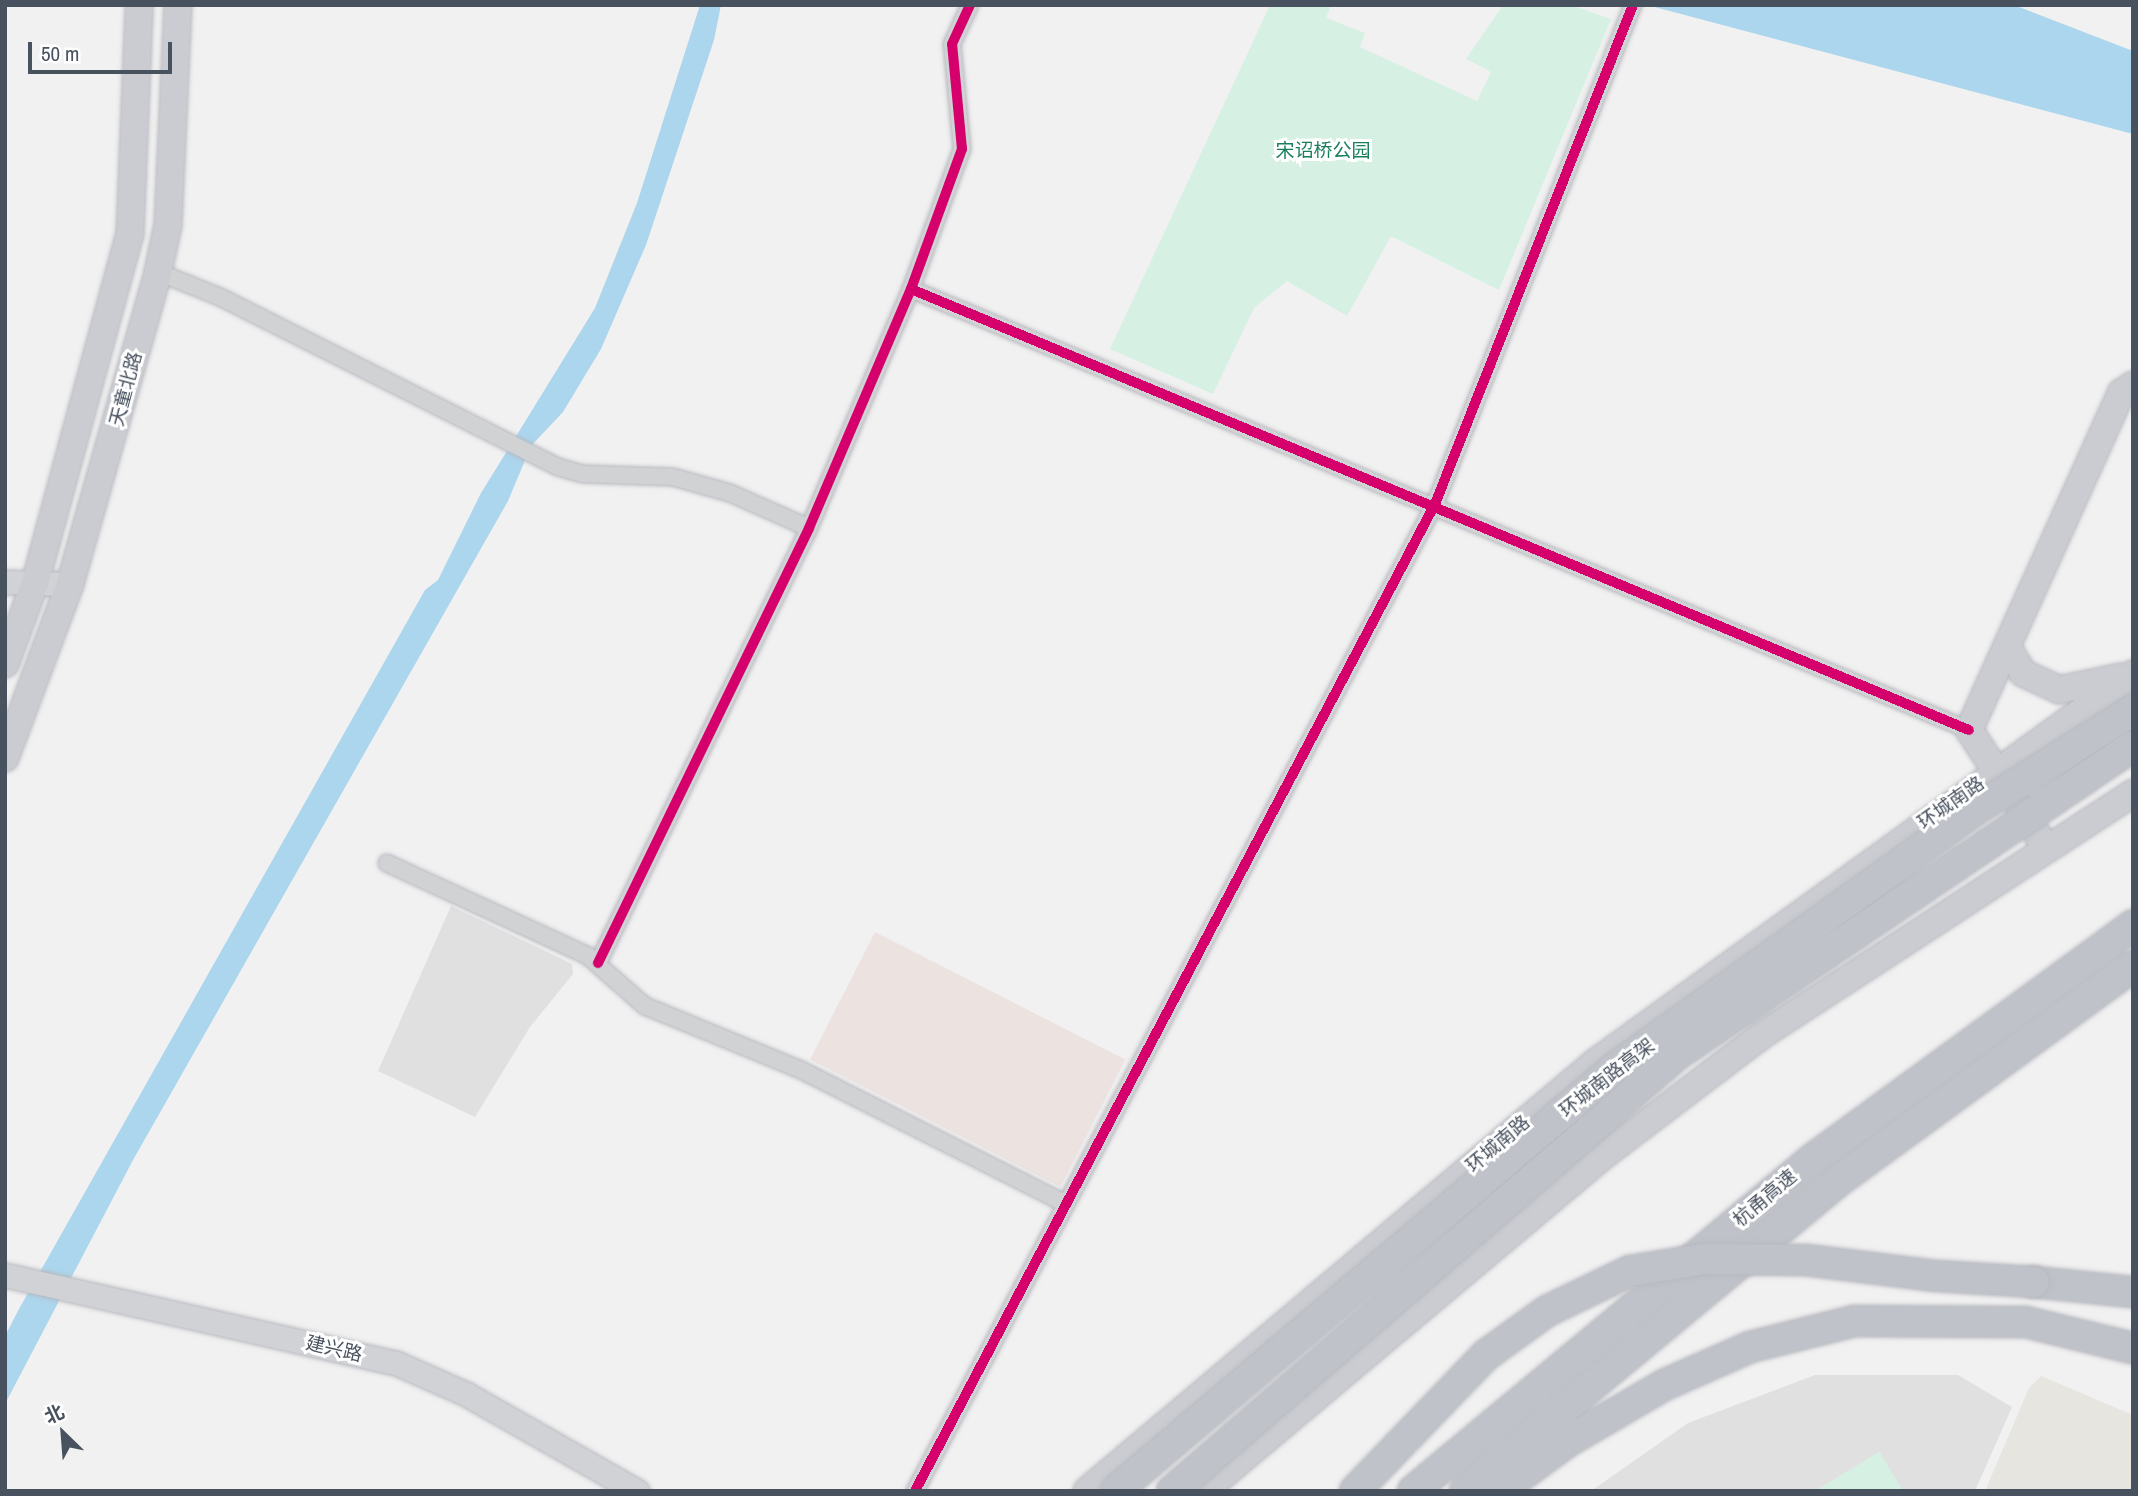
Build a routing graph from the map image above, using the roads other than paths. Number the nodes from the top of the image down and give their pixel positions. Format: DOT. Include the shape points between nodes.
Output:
graph roads {
  1 [pos="139,5"];
  2 [pos="178,5"];
  3 [pos="970,5"];
  4 [pos="1630,12"];
  5 [pos="158,272"];
  6 [pos="911,289"];
  7 [pos="2133,385"];
  8 [pos="1435,504"];
  9 [pos="809,528"];
  10 [pos="5,582"];
  11 [pos="35,583"];
  12 [pos="70,584"];
  13 [pos="2007,647"];
  14 [pos="5,664"];
  15 [pos="2132,674"];
  16 [pos="2133,710"];
  17 [pos="1969,730"];
  18 [pos="2133,746"];
  19 [pos="5,758"];
  20 [pos="1997,770"];
  21 [pos="2133,793"];
  22 [pos="2045,846"];
  23 [pos="387,863"];
  24 [pos="2133,925"];
  25 [pos="598,963"];
  26 [pos="2133,966"];
  27 [pos="1063,1203"];
  28 [pos="5,1275"];
  29 [pos="2133,1292"];
  30 [pos="2133,1348"];
  31 [pos="637,1491"];
  32 [pos="915,1491"];
  33 [pos="1087,1491"];
  34 [pos="1116,1491"];
  35 [pos="1172,1491"];
  36 [pos="1204,1491"];
  37 [pos="1355,1491"];
  38 [pos="1413,1491"];
  39 [pos="1465,1491"];
  40 [pos="1500,1491"];
  1 -- 11 [label="main road, 天童北路" via="130,234"];
  2 -- 5 [label="main road, 天童北路" via="168,225"];
  3 -- 6 [label="street" via="951,44 961,149"];
  4 -- 8 [label="street"];
  5 -- 9 [label="street" via="220,298 558,467 583,474 673,477 730,493"];
  5 -- 12 [label="main road, 天童北路"];
  6 -- 8 [label="street"];
  6 -- 9 [label="street"];
  7 -- 13 [label="main road" via="2121,393"];
  8 -- 17 [label="street"];
  8 -- 27 [label="street"];
  9 -- 25 [label="street"];
  10 -- 11 [label="street"];
  11 -- 12 [label="street"];
  11 -- 14 [label="main road, 天童北路"];
  12 -- 19 [label="main road, 天童北路"];
  13 -- 15 [label="main road" via="2023,673 2059,690"];
  13 -- 17 [label="main road"];
  15 -- 20 [label="main road, 环城南路"];
  16 -- 34 [label="highway, 环城南路高架, bridge" via="1983,805 1615,1068"];
  17 -- 20 [label="main road"];
  18 -- 35 [label="highway, 环城南路高架, bridge" via="1678,1054"];
  20 -- 22 [label="main road"];
  20 -- 33 [label="main road, 环城南路" via="1596,1062"];
  21 -- 22 [label="main road"];
  22 -- 36 [label="main road" via="1762,1035 1604,1155"];
  23 -- 25 [label="street"];
  24 -- 38 [label="highway, 杭甬高速" via="1814,1158"];
  25 -- 27 [label="street" via="645,1006 801,1070"];
  26 -- 39 [label="highway, 杭甬高速" via="1837,1182"];
  27 -- 32 [label="street"];
  28 -- 31 [label="street, 建兴路" via="396,1363 466,1394"];
  29 -- 37 [label="highway, bridge" via="1806,1260 1704,1259 1630,1271 1547,1311 1486,1356"];
  30 -- 40 [label="highway" via="2026,1322 1854,1321 1750,1347 1664,1385 1570,1440"];
}
